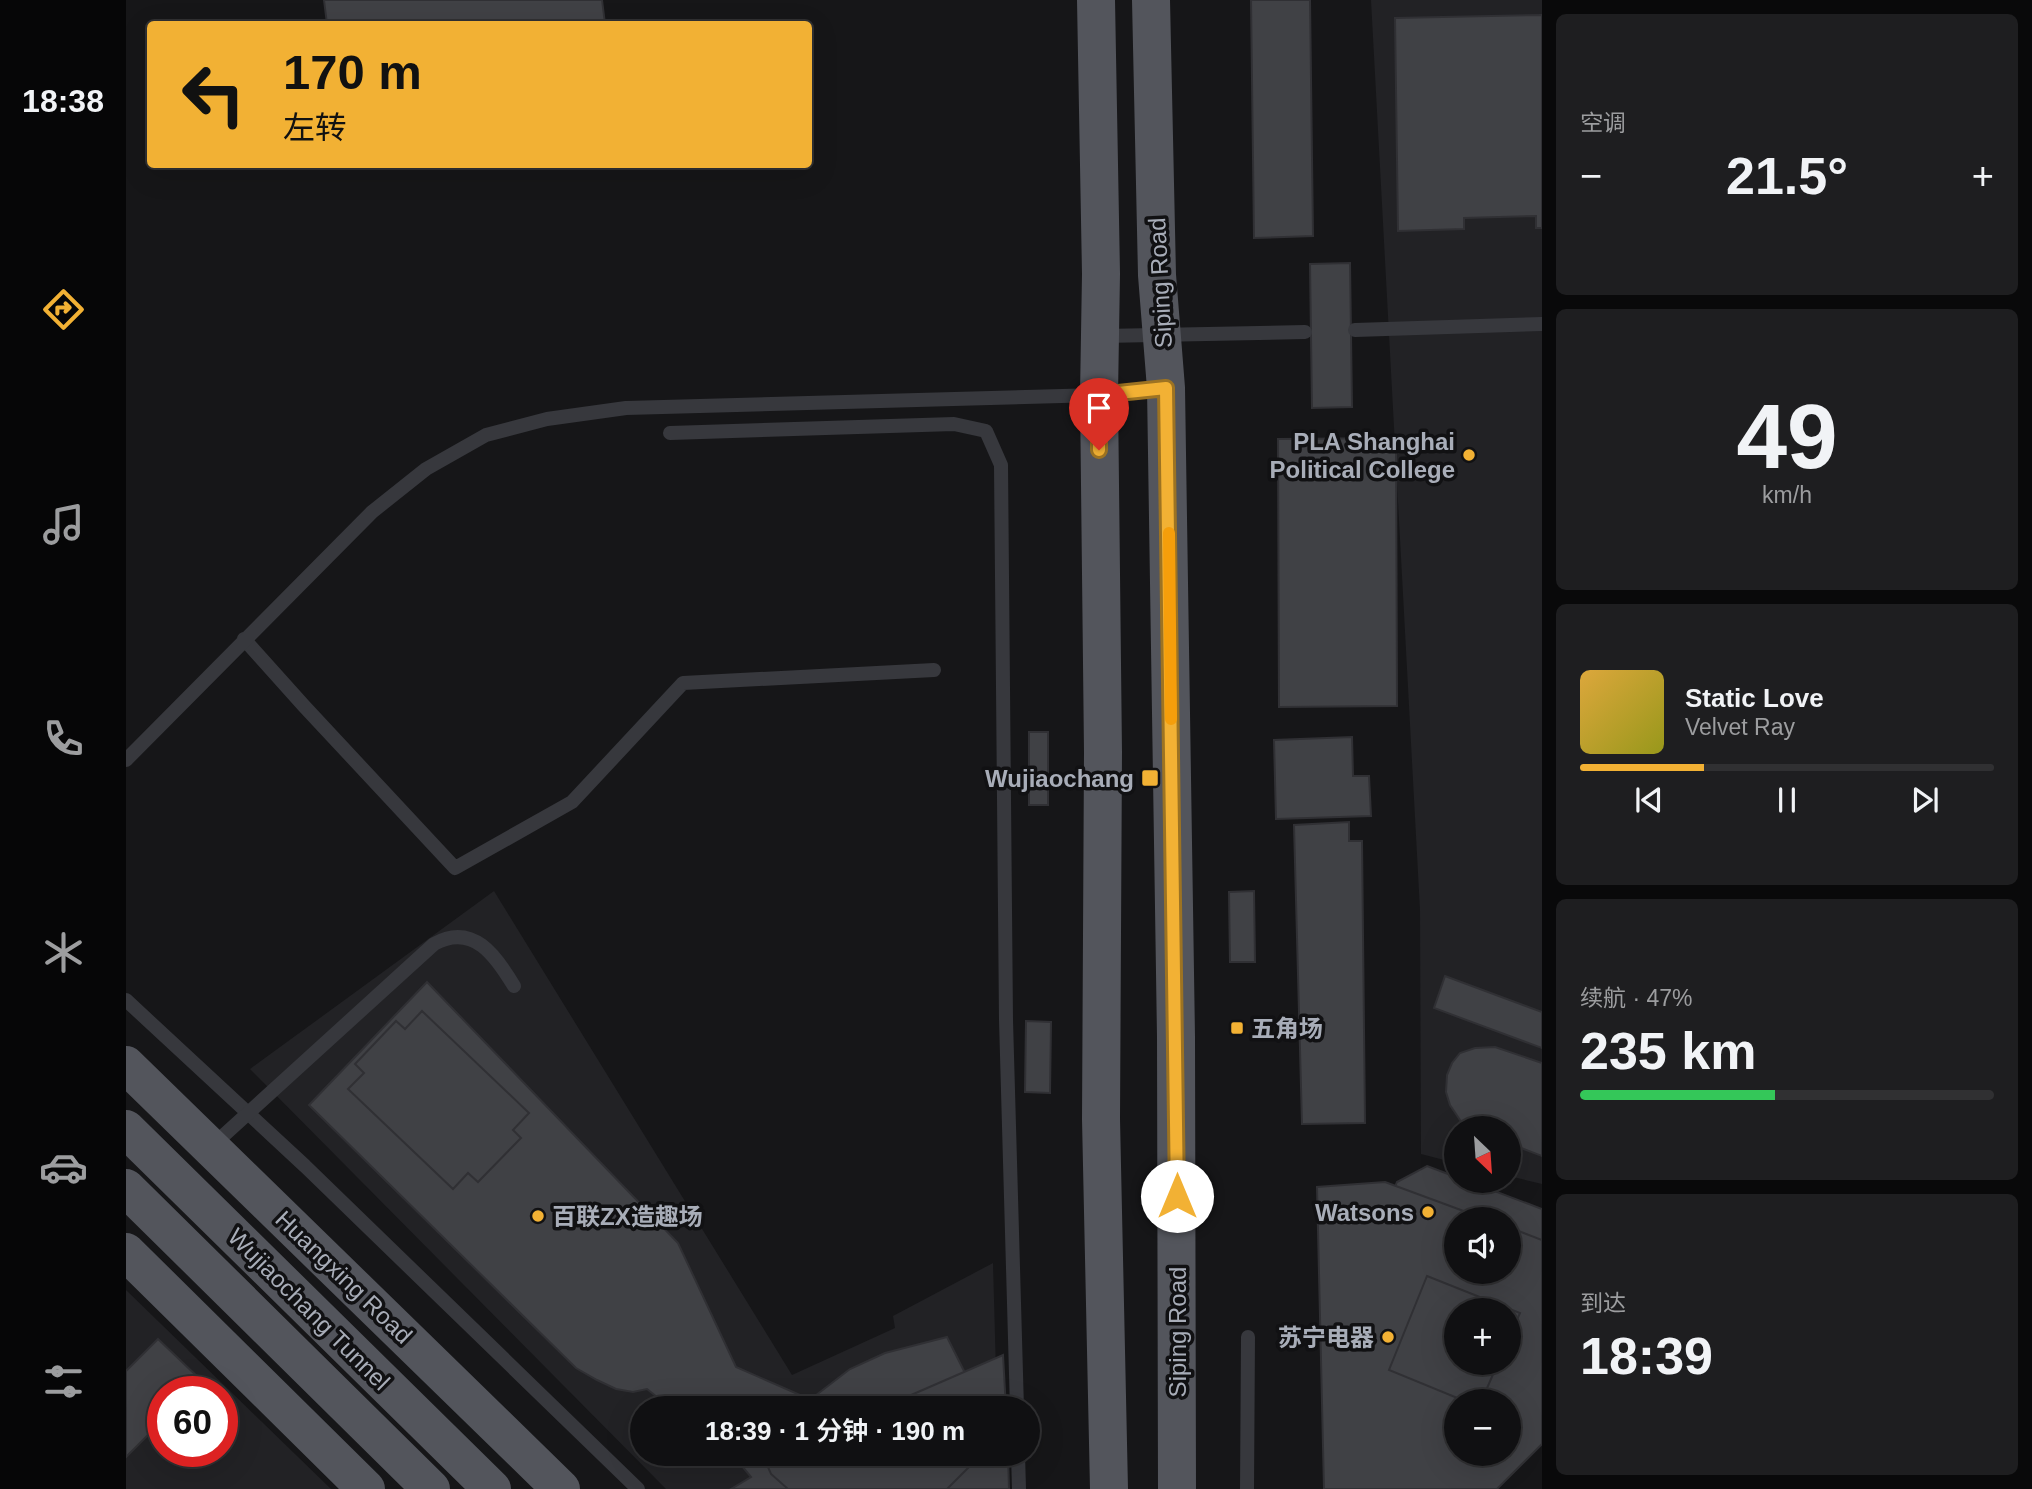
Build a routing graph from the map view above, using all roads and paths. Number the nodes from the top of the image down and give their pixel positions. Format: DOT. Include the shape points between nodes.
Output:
graph roads {
  1 [pos="1096,0"];
  2 [pos="1151,0"];
  3 [pos="1542,324"];
  4 [pos="1355,330"];
  5 [pos="1305,332"];
  6 [pos="1162,335"];
  7 [pos="1102,336"];
  8 [pos="1166,388"];
  9 [pos="1099,395"];
  10 [pos="670,433"];
  11 [pos="244,639"];
  12 [pos="934,670"];
  13 [pos="126,760"];
  14 [pos="514,986"];
  15 [pos="126,1000"];
  16 [pos="126,1065"];
  17 [pos="248,1113"];
  18 [pos="126,1129"];
  19 [pos="211,1147"];
  20 [pos="126,1188"];
  21 [pos="126,1252"];
  22 [pos="1248,1337"];
  23 [pos="1017,1396"];
  24 [pos="1018,1466"];
  25 [pos="366,1489"];
  26 [pos="431,1489"];
  27 [pos="492,1489"];
  28 [pos="561,1489"];
  29 [pos="638,1489"];
  30 [pos="1019,1489"];
  31 [pos="1109,1489"];
  32 [pos="1177,1489"];
  33 [pos="1247,1489"];
  1 -- 7 [label="main road"];
  2 -- 6 [label="main road, Siping Road"];
  3 -- 4 [label="lane"];
  5 -- 6 [label="lane"];
  6 -- 7 [label="lane"];
  6 -- 8 [label="main road, Siping Road"];
  7 -- 9 [label="main road"];
  8 -- 9 [label="lane"];
  8 -- 32 [label="main road, Siping Road" via="1176,1037"];
  9 -- 11 [label="lane" via="626,408 547,419 486,435 426,469 372,512"];
  9 -- 31 [label="main road" via="1104,752 1101,1119"];
  10 -- 23 [label="lane" via="954,424 986,431 1001,465 1006,1020"];
  11 -- 12 [label="lane" via="455,868 572,802 683,683"];
  11 -- 13 [label="lane"];
  14 -- 17 [label="lane" via="497,958 476,942 446,937"];
  15 -- 17 [label="lane"];
  16 -- 19 [label="main road, Huangxing Road"];
  17 -- 19 [label="lane"];
  17 -- 29 [label="lane"];
  18 -- 27 [label="main road, Wujiaochang Tunnel"];
  19 -- 28 [label="main road, Huangxing Road"];
  20 -- 26 [label="main road, Wujiaochang Tunnel"];
  21 -- 25 [label="main road"];
  22 -- 33 [label="lane"];
  24 -- 30 [label="lane"];
}
